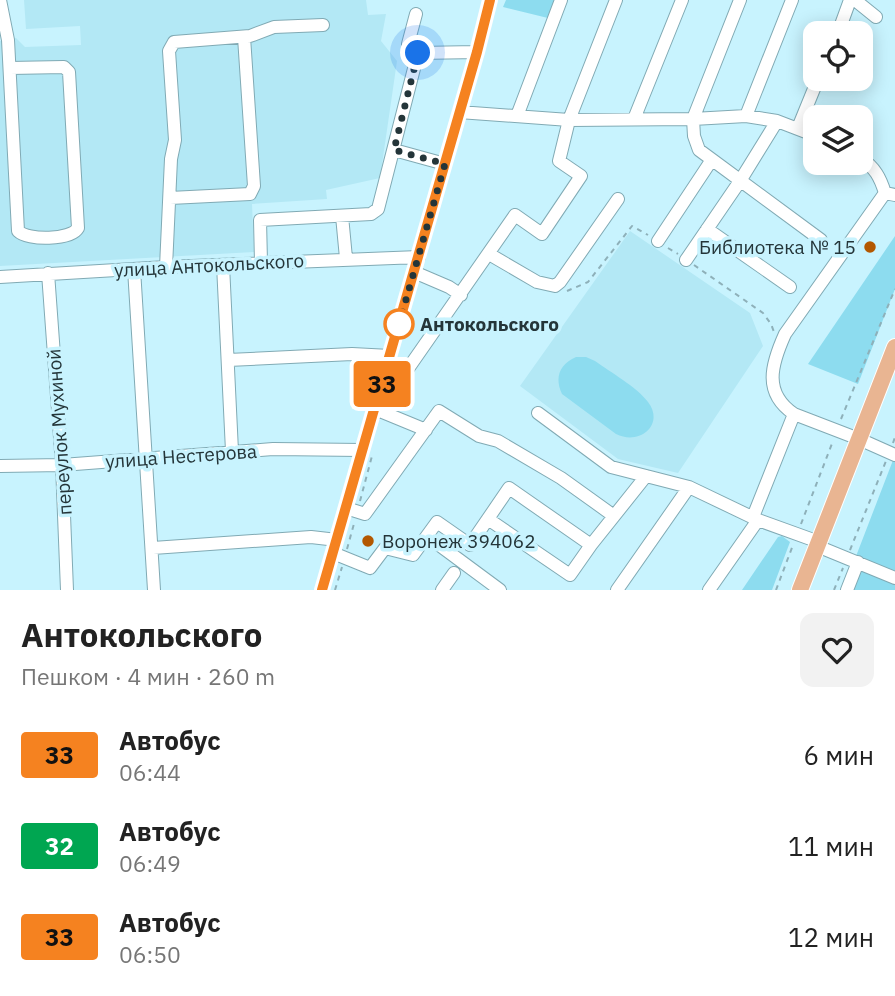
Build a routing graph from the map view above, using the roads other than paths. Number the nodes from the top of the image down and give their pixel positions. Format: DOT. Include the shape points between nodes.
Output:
graph roads {
  1 [pos="0,0"];
  2 [pos="489,0"];
  3 [pos="561,0"];
  4 [pos="616,0"];
  5 [pos="682,0"];
  6 [pos="740,0"];
  7 [pos="792,0"];
  8 [pos="852,0"];
  9 [pos="416,13"];
  10 [pos="876,17"];
  11 [pos="843,21"];
  12 [pos="323,25"];
  13 [pos="244,37"];
  14 [pos="477,52"];
  15 [pos="418,53"];
  16 [pos="9,68"];
  17 [pos="813,91"];
  18 [pos="459,112"];
  19 [pos="517,116"];
  20 [pos="746,116"];
  21 [pos="693,119"];
  22 [pos="569,120"];
  23 [pos="634,120"];
  24 [pos="777,121"];
  25 [pos="798,128"];
  26 [pos="803,130"];
  27 [pos="394,150"];
  28 [pos="711,161"];
  29 [pos="445,164"];
  30 [pos="873,166"];
  31 [pos="740,181"];
  32 [pos="890,194"];
  33 [pos="170,198"];
  34 [pos="618,199"];
  35 [pos="342,216"];
  36 [pos="707,229"];
  37 [pos="821,240"];
  38 [pos="657,241"];
  39 [pos="489,254"];
  40 [pos="419,257"];
  41 [pos="346,258"];
  42 [pos="686,260"];
  43 [pos="261,262"];
  44 [pos="223,265"];
  45 [pos="166,267"];
  46 [pos="134,269"];
  47 [pos="414,272"];
  48 [pos="48,273"];
  49 [pos="0,277"];
  50 [pos="789,287"];
  51 [pos="461,295"];
  52 [pos="895,347"];
  53 [pos="228,360"];
  54 [pos="388,362"];
  55 [pos="375,409"];
  56 [pos="538,413"];
  57 [pos="794,414"];
  58 [pos="426,430"];
  59 [pos="859,439"];
  60 [pos="362,450"];
  61 [pos="232,451"];
  62 [pos="892,454"];
  63 [pos="146,457"];
  64 [pos="62,465"];
  65 [pos="0,466"];
  66 [pos="646,476"];
  67 [pos="690,488"];
  68 [pos="346,508"];
  69 [pos="614,516"];
  70 [pos="756,518"];
  71 [pos="488,519"];
  72 [pos="427,536"];
  73 [pos="337,540"];
  74 [pos="591,544"];
  75 [pos="818,544"];
  76 [pos="153,548"];
  77 [pos="333,553"];
  78 [pos="852,560"];
  79 [pos="454,573"];
  80 [pos="895,578"];
  81 [pos="67,590"];
  82 [pos="154,590"];
  83 [pos="322,590"];
  84 [pos="442,590"];
  85 [pos="500,590"];
  86 [pos="617,590"];
  87 [pos="709,590"];
  88 [pos="800,590"];
  89 [pos="847,590"];
  1 -- 16 [label="street"];
  2 -- 14 [label="street"];
  3 -- 19 [label="street"];
  4 -- 22 [label="street"];
  5 -- 23 [label="street"];
  6 -- 21 [label="street"];
  7 -- 20 [label="street"];
  8 -- 10 [label="street"];
  8 -- 11 [label="street"];
  9 -- 15 [label="street" via="408,44"];
  12 -- 13 [label="street" via="274,26"];
  13 -- 33 [label="street" via="174,43 169,51 175,140"];
  13 -- 33 [label="street" via="254,186 250,194"];
  14 -- 15 [label="street"];
  14 -- 18 [label="street"];
  15 -- 27 [label="street"];
  16 -- 16 [label="street" via="64,67 69,72 78,228 69,236 29,237 18,231"];
  17 -- 25 [label="street"];
  18 -- 19 [label="street"];
  18 -- 29 [label="street"];
  19 -- 22 [label="street"];
  20 -- 21 [label="street"];
  20 -- 24 [label="street"];
  21 -- 23 [label="street"];
  21 -- 28 [label="street" via="699,150"];
  22 -- 23 [label="street"];
  22 -- 39 [label="street" via="559,161 581,176 541,234 515,215"];
  24 -- 25 [label="street"];
  24 -- 31 [label="street"];
  25 -- 26 [label="street"];
  27 -- 29 [label="street"];
  27 -- 35 [label="street" via="378,209 371,214"];
  28 -- 31 [label="street"];
  28 -- 38 [label="street"];
  29 -- 40 [label="street"];
  30 -- 32 [label="street"];
  31 -- 36 [label="street"];
  31 -- 37 [label="street"];
  32 -- 57 [label="street" via="785,334 772,379 775,395"];
  33 -- 45 [label="street"];
  34 -- 39 [label="street" via="560,282 548,286 537,282"];
  35 -- 41 [label="street"];
  35 -- 43 [label="street" via="260,220"];
  36 -- 42 [label="street"];
  36 -- 50 [label="street"];
  39 -- 51 [label="street"];
  40 -- 41 [label="street, улица Антокольского"];
  40 -- 47 [label="street"];
  41 -- 43 [label="street, улица Антокольского"];
  43 -- 44 [label="street, улица Антокольского"];
  44 -- 45 [label="street, улица Антокольского"];
  44 -- 53 [label="street"];
  45 -- 46 [label="street, улица Антокольского"];
  46 -- 48 [label="street, улица Антокольского"];
  46 -- 63 [label="street"];
  47 -- 51 [label="street"];
  47 -- 54 [label="street"];
  48 -- 49 [label="street, улица Антокольского"];
  48 -- 64 [label="street, переулок Мухиной"];
  51 -- 54 [label="street" via="405,373"];
  52 -- 59 [label="main road"];
  53 -- 54 [label="street" via="352,354"];
  53 -- 61 [label="street"];
  54 -- 55 [label="street"];
  55 -- 58 [label="street"];
  55 -- 60 [label="street"];
  56 -- 66 [label="street" via="611,467"];
  57 -- 59 [label="street"];
  57 -- 70 [label="street"];
  58 -- 68 [label="street" via="365,514"];
  58 -- 69 [label="street" via="439,411 561,478"];
  59 -- 62 [label="street"];
  59 -- 75 [label="main road"];
  60 -- 61 [label="street, улица Нестерова"];
  60 -- 68 [label="street"];
  61 -- 63 [label="street, улица Нестерова"];
  63 -- 64 [label="street, улица Нестерова"];
  63 -- 76 [label="street"];
  64 -- 65 [label="street, улица Нестерова"];
  64 -- 81 [label="street, переулок Мухиной"];
  66 -- 67 [label="street"];
  66 -- 69 [label="street"];
  67 -- 70 [label="street"];
  67 -- 86 [label="street"];
  68 -- 73 [label="street"];
  69 -- 74 [label="street"];
  70 -- 75 [label="street"];
  70 -- 87 [label="street"];
  71 -- 72 [label="street" via="470,545 437,522"];
  71 -- 74 [label="street" via="570,575"];
  71 -- 74 [label="street" via="509,488"];
  72 -- 77 [label="street" via="413,555 385,548 370,568"];
  72 -- 85 [label="street"];
  73 -- 76 [label="street" via="311,537"];
  73 -- 77 [label="street"];
  75 -- 78 [label="street"];
  75 -- 88 [label="main road"];
  76 -- 82 [label="street"];
  77 -- 83 [label="street"];
  78 -- 80 [label="street"];
  78 -- 89 [label="street"];
  79 -- 84 [label="street"];
}
